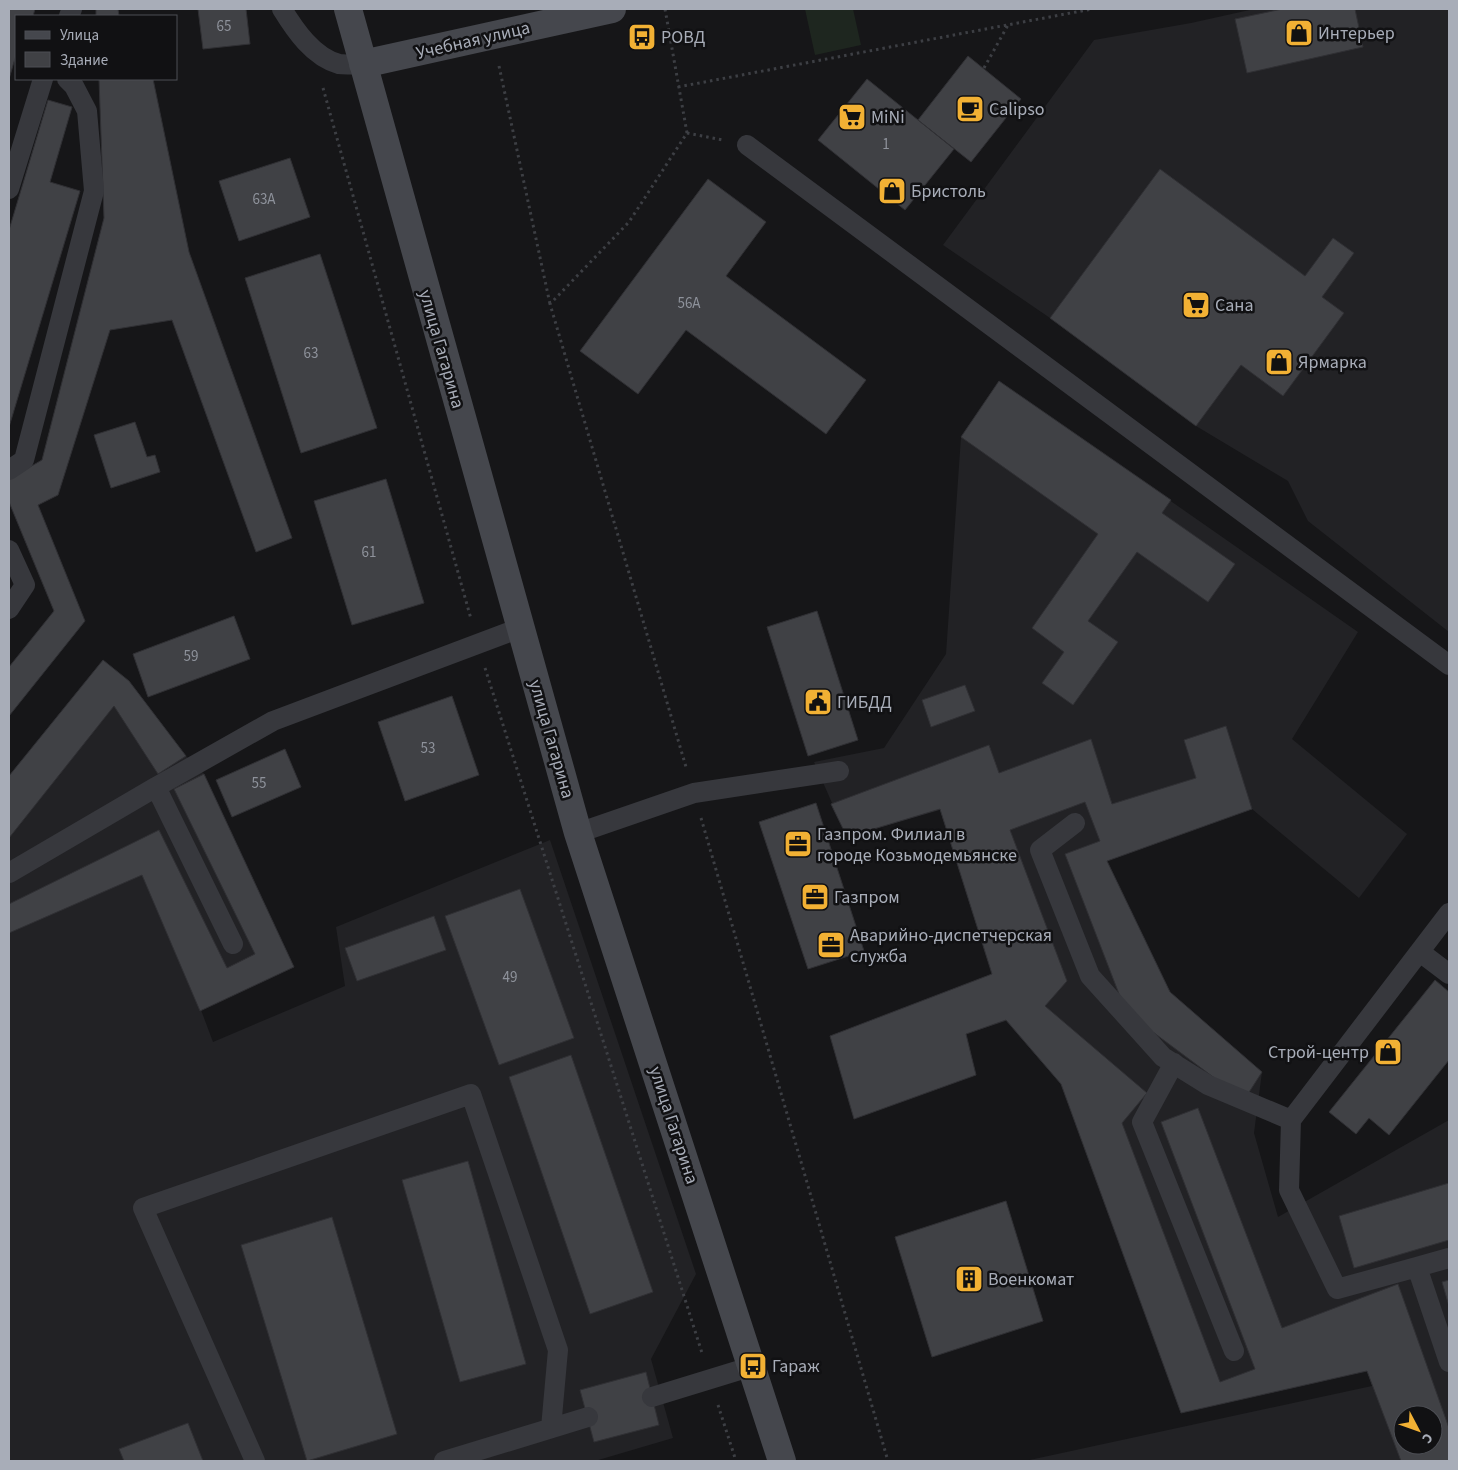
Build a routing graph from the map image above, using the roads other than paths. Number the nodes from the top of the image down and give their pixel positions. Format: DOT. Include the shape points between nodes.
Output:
graph roads {
  1 [pos="282,9"];
  2 [pos="348,9"];
  3 [pos="612,9"];
  4 [pos="363,64"];
  5 [pos="43,80"];
  6 [pos="68,80"];
  7 [pos="747,145"];
  8 [pos="9,189"];
  9 [pos="9,470"];
  10 [pos="9,550"];
  11 [pos="9,609"];
  12 [pos="520,628"];
  13 [pos="1449,665"];
  14 [pos="839,771"];
  15 [pos="156,787"];
  16 [pos="1075,822"];
  17 [pos="578,833"];
  18 [pos="9,873"];
  19 [pos="1449,913"];
  20 [pos="233,944"];
  21 [pos="1420,952"];
  22 [pos="1449,974"];
  23 [pos="1174,1064"];
  24 [pos="1291,1120"];
  25 [pos="1449,1258"];
  26 [pos="1417,1267"];
  27 [pos="1234,1351"];
  28 [pos="1449,1362"];
  29 [pos="753,1366"];
  30 [pos="652,1397"];
  31 [pos="588,1417"];
  32 [pos="551,1428"];
  33 [pos="255,1461"];
  34 [pos="444,1461"];
  35 [pos="782,1461"];
  1 -- 4 [label="lane" via="294,29 312,48 339,64"];
  2 -- 4 [label="street, улица Гагарина"];
  3 -- 4 [label="street, Учебная улица"];
  4 -- 12 [label="street, улица Гагарина"];
  5 -- 8 [label="lane"];
  6 -- 9 [label="lane" via="87,111 94,192 24,460"];
  7 -- 13 [label="lane"];
  10 -- 11 [label="lane" via="24,585"];
  12 -- 15 [label="lane" via="273,721"];
  12 -- 17 [label="street, улица Гагарина"];
  14 -- 17 [label="lane" via="694,793"];
  15 -- 18 [label="lane"];
  15 -- 20 [label="lane"];
  16 -- 23 [label="lane" via="1040,850 1090,976"];
  17 -- 29 [label="street, улица Гагарина"];
  19 -- 21 [label="lane"];
  21 -- 22 [label="lane"];
  21 -- 24 [label="lane"];
  23 -- 24 [label="lane" via="1208,1085"];
  23 -- 27 [label="lane" via="1142,1122"];
  24 -- 26 [label="lane" via="1289,1190 1337,1289"];
  25 -- 26 [label="lane"];
  26 -- 28 [label="lane"];
  29 -- 30 [label="lane"];
  29 -- 35 [label="street, улица Гагарина"];
  31 -- 32 [label="lane"];
  32 -- 33 [label="lane" via="558,1350 471,1094 143,1208"];
  32 -- 34 [label="lane"];
}
